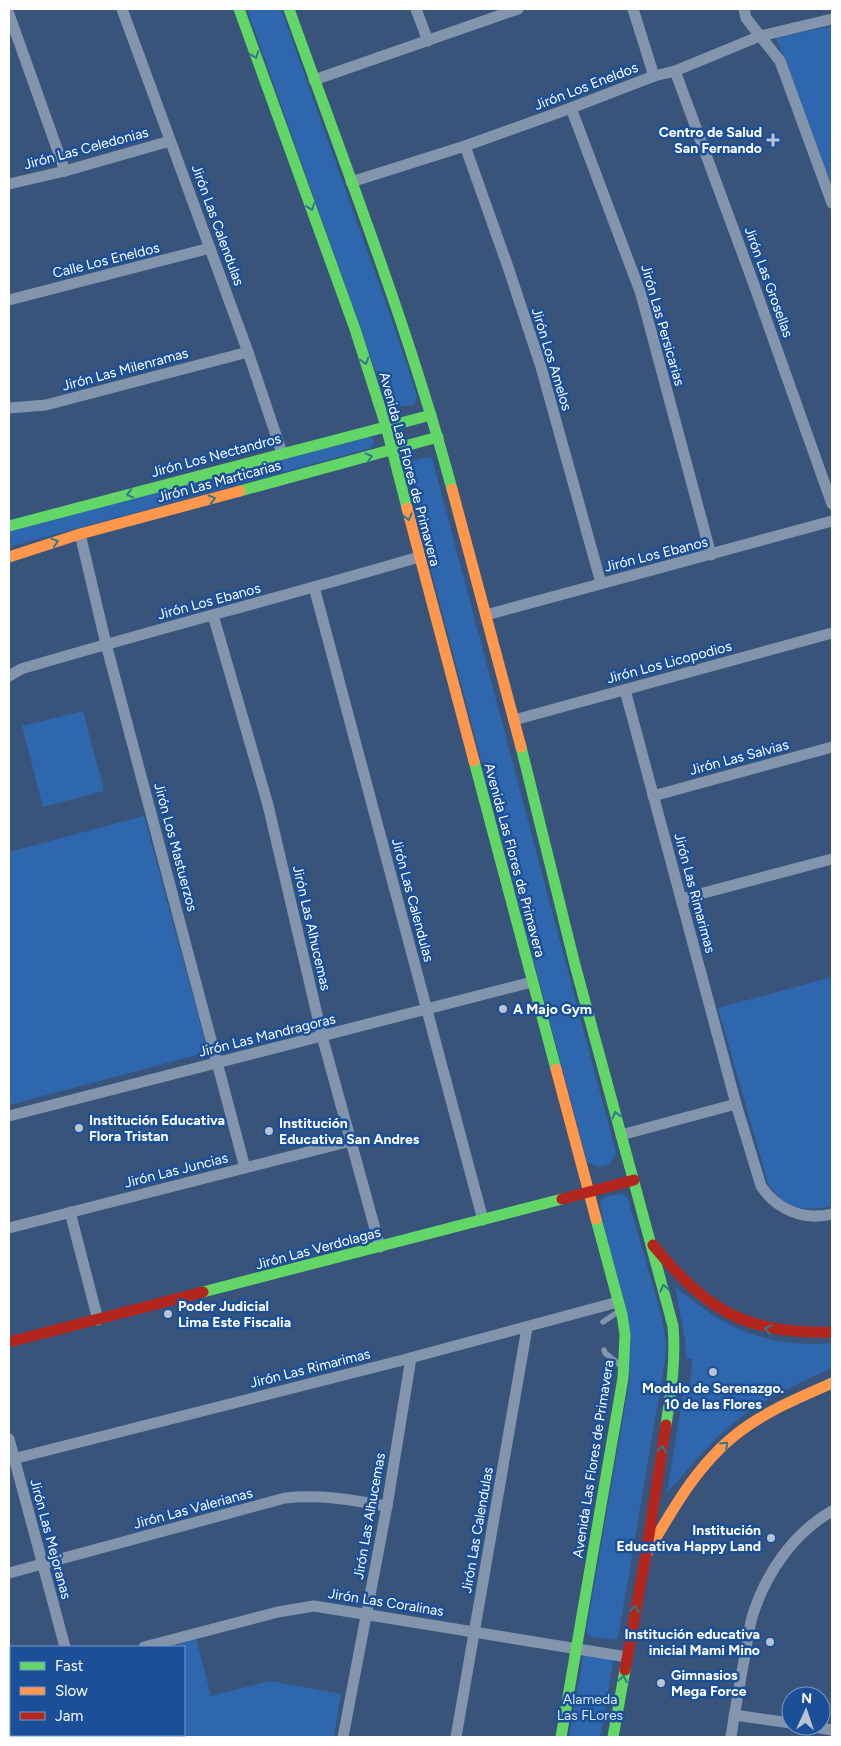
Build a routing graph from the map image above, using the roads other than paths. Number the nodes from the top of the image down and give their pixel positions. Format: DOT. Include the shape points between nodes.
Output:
graph roads {
  1 [pos="122,9"];
  2 [pos="239,9"];
  3 [pos="289,9"];
  4 [pos="416,9"];
  5 [pos="518,9"];
  6 [pos="633,9"];
  7 [pos="744,9"];
  8 [pos="9,14"];
  9 [pos="832,19"];
  10 [pos="760,36"];
  11 [pos="428,42"];
  12 [pos="675,71"];
  13 [pos="654,76"];
  14 [pos="314,80"];
  15 [pos="571,108"];
  16 [pos="170,141"];
  17 [pos="465,146"];
  18 [pos="65,171"];
  19 [pos="351,182"];
  20 [pos="9,184"];
  21 [pos="832,203"];
  22 [pos="210,248"];
  23 [pos="9,300"];
  24 [pos="248,352"];
  25 [pos="9,408"];
  26 [pos="431,415"];
  27 [pos="386,426"];
  28 [pos="438,437"];
  29 [pos="392,451"];
  30 [pos="282,454"];
  31 [pos="832,504"];
  32 [pos="832,521"];
  33 [pos="9,526"];
  34 [pos="80,534"];
  35 [pos="711,555"];
  36 [pos="9,557"];
  37 [pos="418,557"];
  38 [pos="601,583"];
  39 [pos="314,587"];
  40 [pos="486,615"];
  41 [pos="214,616"];
  42 [pos="832,633"];
  43 [pos="106,644"];
  44 [pos="9,676"];
  45 [pos="625,690"];
  46 [pos="514,720"];
  47 [pos="832,748"];
  48 [pos="653,796"];
  49 [pos="832,859"];
  50 [pos="681,899"];
  51 [pos="532,982"];
  52 [pos="426,1009"];
  53 [pos="322,1036"];
  54 [pos="217,1063"];
  55 [pos="736,1104"];
  56 [pos="9,1116"];
  57 [pos="621,1135"];
  58 [pos="351,1141"];
  59 [pos="245,1168"];
  60 [pos="634,1180"];
  61 [pos="588,1192"];
  62 [pos="70,1212"];
  63 [pos="832,1214"];
  64 [pos="483,1220"];
  65 [pos="9,1228"];
  66 [pos="652,1244"];
  67 [pos="380,1247"];
  68 [pos="606,1306"];
  69 [pos="619,1306"];
  70 [pos="98,1320"];
  71 [pos="527,1328"];
  72 [pos="832,1332"];
  73 [pos="9,1342"];
  74 [pos="604,1350"];
  75 [pos="411,1358"];
  76 [pos="624,1368"];
  77 [pos="832,1383"];
  78 [pos="9,1439"];
  79 [pos="11,1459"];
  80 [pos="387,1506"];
  81 [pos="832,1510"];
  82 [pos="646,1554"];
  83 [pos="43,1564"];
  84 [pos="9,1573"];
  85 [pos="366,1614"];
  86 [pos="474,1632"];
  87 [pos="64,1646"];
  88 [pos="148,1646"];
  89 [pos="576,1649"];
  90 [pos="627,1657"];
  91 [pos="734,1715"];
  92 [pos="781,1722"];
  93 [pos="343,1737"];
  94 [pos="456,1737"];
  95 [pos="561,1737"];
  96 [pos="613,1737"];
  97 [pos="731,1737"];
  1 -- 16 [label="street, Jirón Las Calendulas"];
  2 -- 27 [label="main road, Avenida Las Flores de Primavera, one-way" via="355,329"];
  3 -- 14 [label="main road"];
  4 -- 11 [label="street"];
  5 -- 11 [label="street"];
  6 -- 13 [label="street"];
  7 -- 10 [label="street" via="746,18"];
  8 -- 18 [label="street"];
  9 -- 10 [label="street, Jirón Los Eneldos"];
  10 -- 12 [label="street, Jirón Los Eneldos"];
  10 -- 21 [label="street" via="780,61"];
  11 -- 14 [label="street"];
  12 -- 13 [label="street, Jirón Los Eneldos"];
  12 -- 31 [label="street, Jirón Las Grosellas"];
  13 -- 15 [label="street, Jirón Los Eneldos"];
  14 -- 19 [label="main road"];
  15 -- 17 [label="street, Jirón Los Eneldos"];
  15 -- 35 [label="street, Jirón Las Persicarias" via="641,294"];
  16 -- 18 [label="street, Jirón Las Celedonias"];
  16 -- 22 [label="street, Jirón Las Calendulas"];
  17 -- 19 [label="street, Jirón Los Eneldos"];
  17 -- 38 [label="street, Jirón Los Amelos" via="541,367"];
  18 -- 20 [label="street, Jirón Las Celedonias"];
  19 -- 26 [label="main road" via="399,314"];
  22 -- 23 [label="street, Calle Los Eneldos"];
  22 -- 24 [label="street, Jirón Las Calendulas"];
  24 -- 25 [label="street, Jirón Las Milenramas" via="46,405"];
  24 -- 30 [label="street, Jirón Las Calendulas"];
  26 -- 27 [label="main road, Jirón Los Nectandros"];
  26 -- 28 [label="main road"];
  27 -- 29 [label="main road, Avenida Las Flores de Primavera"];
  27 -- 30 [label="main road, Jirón Los Nectandros"];
  28 -- 29 [label="main road, Jirón Las Marticarias"];
  28 -- 40 [label="main road"];
  34 -- 29 [label="main road, Jirón Las Marticarias, one-way"];
  29 -- 37 [label="main road, Avenida Las Flores de Primavera, one-way"];
  30 -- 33 [label="main road, Jirón Los Nectandros, one-way"];
  32 -- 35 [label="street, Jirón Los Ebanos"];
  36 -- 34 [label="main road, Jirón Las Marticarias, one-way"];
  34 -- 43 [label="street, Jirón Los Mastuerzos"];
  35 -- 38 [label="street, Jirón Los Ebanos"];
  37 -- 39 [label="street, Jirón Los Ebanos"];
  37 -- 51 [label="main road, Avenida Las Flores de Primavera"];
  38 -- 40 [label="street, Jirón Los Ebanos"];
  39 -- 41 [label="street, Jirón Los Ebanos"];
  39 -- 52 [label="street, Jirón Las Calendulas"];
  40 -- 46 [label="main road"];
  41 -- 43 [label="street, Jirón Los Ebanos"];
  41 -- 53 [label="street, Jirón Las Alhucemas" via="268,805"];
  42 -- 45 [label="street, Jirón Los Licopodios"];
  43 -- 44 [label="street, Jirón Los Ebanos" via="21,669"];
  43 -- 54 [label="street, Jirón Los Mastuerzos"];
  45 -- 46 [label="street, Jirón Los Licopodios"];
  45 -- 48 [label="street, Jirón Las Rimarimas"];
  57 -- 46 [label="main road, one-way"];
  47 -- 48 [label="street, Jirón Las Salvias"];
  48 -- 50 [label="street, Jirón Las Rimarimas"];
  49 -- 50 [label="street"];
  50 -- 55 [label="street, Jirón Las Rimarimas"];
  51 -- 52 [label="street, Jirón Las Mandragoras"];
  51 -- 61 [label="main road, Avenida Las Flores de Primavera"];
  52 -- 53 [label="street, Jirón Las Mandragoras"];
  52 -- 64 [label="street, Jirón Las Calendulas"];
  53 -- 54 [label="street, Jirón Las Mandragoras"];
  53 -- 58 [label="street, Jirón Las Alhucemas"];
  54 -- 56 [label="street, Jirón Las Mandragoras"];
  54 -- 59 [label="street, Jirón Los Mastuerzos"];
  55 -- 57 [label="street"];
  55 -- 63 [label="street, Jirón Las Rimarimas" via="758,1178 768,1196 799,1215"];
  57 -- 60 [label="main road"];
  58 -- 59 [label="street, Jirón Las Juncias"];
  58 -- 67 [label="street, Jirón Las Alhucemas"];
  59 -- 62 [label="street, Jirón Las Juncias"];
  60 -- 61 [label="main road, Jirón Las Verdolagas"];
  60 -- 66 [label="main road"];
  61 -- 64 [label="main road, Jirón Las Verdolagas"];
  61 -- 69 [label="main road, Avenida Las Flores de Primavera"];
  62 -- 65 [label="street, Jirón Las Juncias"];
  62 -- 70 [label="street"];
  64 -- 67 [label="main road, Jirón Las Verdolagas"];
  72 -- 66 [label="main road, one-way" via="792,1333 743,1321 687,1285 670,1269"];
  82 -- 66 [label="main road, one-way" via="675,1348 673,1326"];
  67 -- 70 [label="main road, Jirón Las Verdolagas"];
  68 -- 69 [label="street, Jirón Las Rimarimas"];
  68 -- 69 [label="lane" via="603,1324"];
  68 -- 71 [label="street, Jirón Las Rimarimas"];
  69 -- 76 [label="main road, Avenida Las Flores de Primavera" via="624,1334"];
  70 -- 73 [label="main road, Jirón Las Verdolagas"];
  71 -- 75 [label="street, Jirón Las Rimarimas"];
  71 -- 86 [label="street, Jirón Las Calendulas"];
  74 -- 76 [label="lane"];
  75 -- 79 [label="street, Jirón Las Rimarimas"];
  75 -- 80 [label="street, Jirón Las Alhucemas"];
  76 -- 89 [label="main road, Avenida Las Flores de Primavera"];
  82 -- 77 [label="main road, one-way" via="676,1504 730,1439 779,1407"];
  78 -- 79 [label="street, Jirón Las Mejoranas"];
  79 -- 83 [label="street, Jirón Las Mejoranas"];
  80 -- 83 [label="street, Jirón Las Valerianas" via="331,1497 284,1498"];
  80 -- 85 [label="street, Jirón Las Alhucemas"];
  81 -- 91 [label="street" via="799,1535 764,1584 752,1615"];
  90 -- 82 [label="main road, one-way"];
  83 -- 84 [label="street, Jirón Las Valerianas"];
  83 -- 87 [label="street, Jirón Las Mejoranas"];
  85 -- 86 [label="street, Jirón Las Coralinas"];
  85 -- 88 [label="street, Jirón Las Coralinas" via="314,1606 278,1612"];
  85 -- 93 [label="street, Jirón Las Alhucemas"];
  86 -- 89 [label="street, Jirón Las Coralinas"];
  86 -- 94 [label="street, Jirón Las Calendulas"];
  89 -- 90 [label="street, Jirón Las Coralinas"];
  89 -- 95 [label="main road, Avenida Las Flores de Primavera"];
  96 -- 90 [label="main road, one-way"];
  91 -- 92 [label="street"];
  91 -- 97 [label="street"];
}
